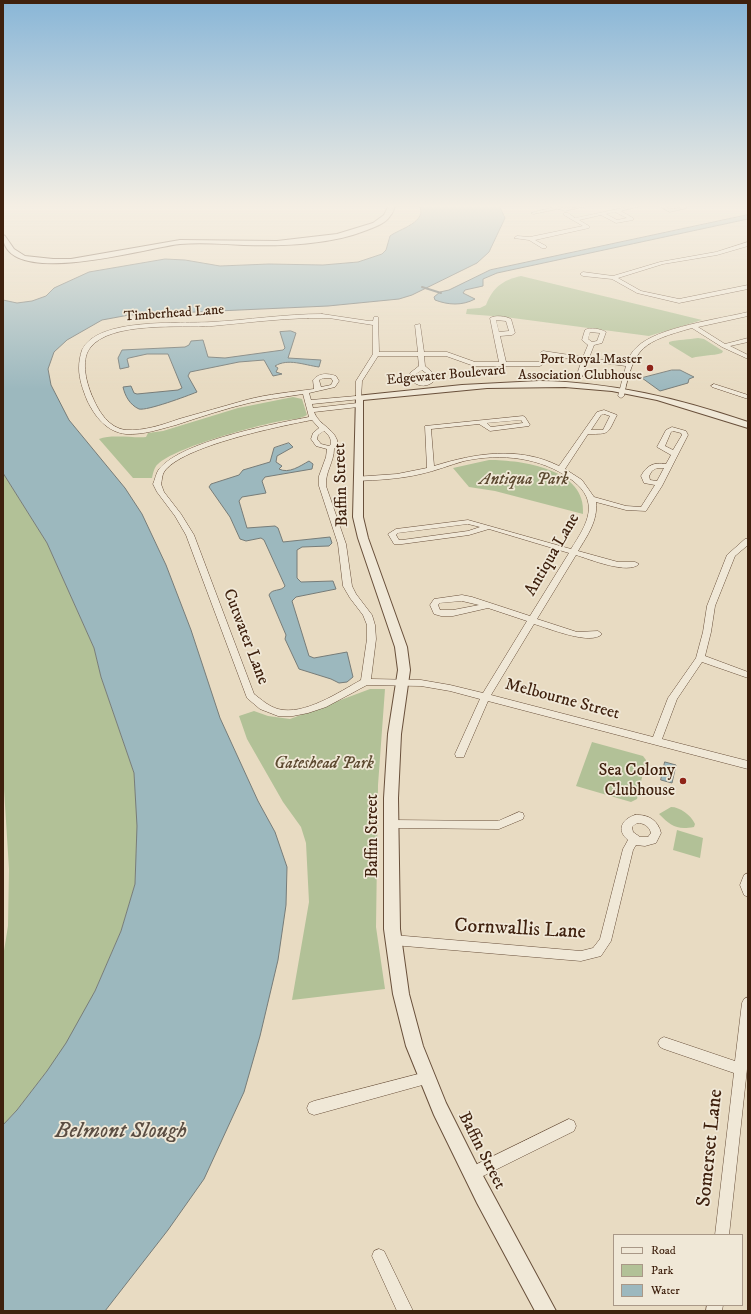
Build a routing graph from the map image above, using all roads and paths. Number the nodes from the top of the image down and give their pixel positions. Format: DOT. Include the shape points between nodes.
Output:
graph roads {
  1 [pos="651,266"];
  2 [pos="583,274"];
  3 [pos="612,278"];
  4 [pos="748,287"];
  5 [pos="748,314"];
  6 [pos="418,325"];
  7 [pos="694,327"];
  8 [pos="496,334"];
  9 [pos="748,340"];
  10 [pos="590,344"];
  11 [pos="724,346"];
  12 [pos="543,353"];
  13 [pos="376,354"];
  14 [pos="420,354"];
  15 [pos="748,357"];
  16 [pos="585,360"];
  17 [pos="503,364"];
  18 [pos="540,364"];
  19 [pos="630,365"];
  20 [pos="422,367"];
  21 [pos="579,377"];
  22 [pos="714,386"];
  23 [pos="318,390"];
  24 [pos="305,392"];
  25 [pos="621,393"];
  26 [pos="748,397"];
  27 [pos="358,401"];
  28 [pos="309,406"];
  29 [pos="313,418"];
  30 [pos="524,418"];
  31 [pos="748,425"];
  32 [pos="324,428"];
  33 [pos="587,432"];
  34 [pos="748,433"];
  35 [pos="330,448"];
  36 [pos="675,454"];
  37 [pos="668,467"];
  38 [pos="431,469"];
  39 [pos="561,469"];
  40 [pos="357,479"];
  41 [pos="658,484"];
  42 [pos="592,499"];
  43 [pos="489,527"];
  44 [pos="748,541"];
  45 [pos="573,551"];
  46 [pos="635,564"];
  47 [pos="486,606"];
  48 [pos="532,621"];
  49 [pos="598,634"];
  50 [pos="700,658"];
  51 [pos="748,674"];
  52 [pos="366,682"];
  53 [pos="401,682"];
  54 [pos="486,696"];
  55 [pos="656,742"];
  56 [pos="460,754"];
  57 [pos="748,765"];
  58 [pos="519,816"];
  59 [pos="391,824"];
  60 [pos="634,839"];
  61 [pos="748,878"];
  62 [pos="748,892"];
  63 [pos="393,940"];
  64 [pos="748,1003"];
  65 [pos="664,1043"];
  66 [pos="743,1067"];
  67 [pos="426,1078"];
  68 [pos="314,1108"];
  69 [pos="569,1126"];
  70 [pos="472,1174"];
  71 [pos="722,1234"];
  72 [pos="380,1256"];
  73 [pos="405,1311"];
  74 [pos="546,1311"];
  1 -- 3 [label="street"];
  2 -- 3 [label="street"];
  3 -- 4 [label="street" via="639,292 679,301"];
  5 -- 7 [label="street"];
  6 -- 14 [label="street"];
  7 -- 11 [label="street"];
  7 -- 19 [label="street" via="649,341 636,352"];
  8 -- 17 [label="street"];
  9 -- 11 [label="street"];
  10 -- 16 [label="street"];
  11 -- 15 [label="street"];
  12 -- 16 [label="street"];
  13 -- 14 [label="street"];
  13 -- 24 [label="street, Timberhead Lane" via="376,320 362,323 328,316 139,326 119,330 97,339 84,352 84,382 94,409 113,427 124,431 147,431 236,405"];
  13 -- 27 [label="street, Baffin Street" via="359,381"];
  14 -- 17 [label="street" via="453,355 474,364"];
  14 -- 20 [label="street"];
  16 -- 19 [label="street"];
  16 -- 21 [label="street"];
  17 -- 18 [label="street"];
  19 -- 25 [label="street"];
  22 -- 26 [label="street"];
  23 -- 24 [label="street, Timberhead Lane"];
  24 -- 28 [label="street"];
  25 -- 27 [label="street, Edgewater Boulevard" via="526,391"];
  25 -- 31 [label="street, Edgewater Boulevard" via="674,401"];
  25 -- 34 [label="street, Edgewater Boulevard"];
  27 -- 28 [label="street, Edgewater Boulevard"];
  27 -- 40 [label="street, Baffin Street"];
  28 -- 29 [label="street"];
  29 -- 32 [label="street"];
  29 -- 52 [label="street, Cutwater Lane" via="263,428 180,455 164,466 159,473 158,488 190,535 250,696 257,703 279,712 302,713"];
  30 -- 38 [label="street" via="527,425 490,429 480,422 427,427"];
  32 -- 35 [label="street" via="334,436 335,445"];
  32 -- 35 [label="street" via="315,434 314,440 318,445"];
  33 -- 39 [label="street"];
  35 -- 52 [label="street" via="330,457 322,480 342,546 344,578 371,624 372,645"];
  36 -- 37 [label="street"];
  37 -- 41 [label="street"];
  37 -- 41 [label="street" via="650,467 645,476 647,481"];
  38 -- 39 [label="street, Antiqua Lane" via="468,458 499,455 536,460"];
  38 -- 40 [label="street, Antiqua Lane" via="390,477"];
  39 -- 42 [label="street, Antiqua Lane" via="582,485"];
  40 -- 53 [label="street, Baffin Street" via="358,517 363,538 401,647 404,670"];
  41 -- 42 [label="street" via="648,504 639,510"];
  42 -- 45 [label="street, Antiqua Lane" via="593,515"];
  43 -- 43 [label="street" via="468,522 396,531 392,534 397,542 402,542 469,533"];
  43 -- 45 [label="street"];
  44 -- 50 [label="street" via="731,555 719,583 710,606"];
  45 -- 46 [label="street" via="618,565"];
  45 -- 48 [label="street, Antiqua Lane"];
  47 -- 47 [label="street" via="443,614 437,612 434,605 437,601 462,598"];
  47 -- 48 [label="street"];
  48 -- 49 [label="street" via="577,634"];
  48 -- 54 [label="street, Antiqua Lane"];
  50 -- 51 [label="street"];
  50 -- 55 [label="street" via="673,698"];
  52 -- 53 [label="street, Melbourne Street"];
  53 -- 54 [label="street, Melbourne Street" via="450,688"];
  53 -- 59 [label="street, Baffin Street" via="391,759"];
  54 -- 55 [label="street, Melbourne Street"];
  54 -- 56 [label="street, Antiqua Lane"];
  55 -- 57 [label="street, Melbourne Street"];
  58 -- 59 [label="street" via="499,825"];
  59 -- 63 [label="street, Baffin Street"];
  60 -- 63 [label="street, Cornwallis Lane" via="628,849 605,941 598,952 581,956"];
  61 -- 62 [label="street"];
  63 -- 67 [label="street, Baffin Street" via="408,1021"];
  64 -- 66 [label="street, Somerset Lane"];
  65 -- 66 [label="street"];
  66 -- 71 [label="street, Somerset Lane"];
  67 -- 68 [label="street"];
  67 -- 70 [label="street, Baffin Street"];
  69 -- 70 [label="street"];
  70 -- 74 [label="street, Baffin Street"];
  72 -- 73 [label="street"];
}
